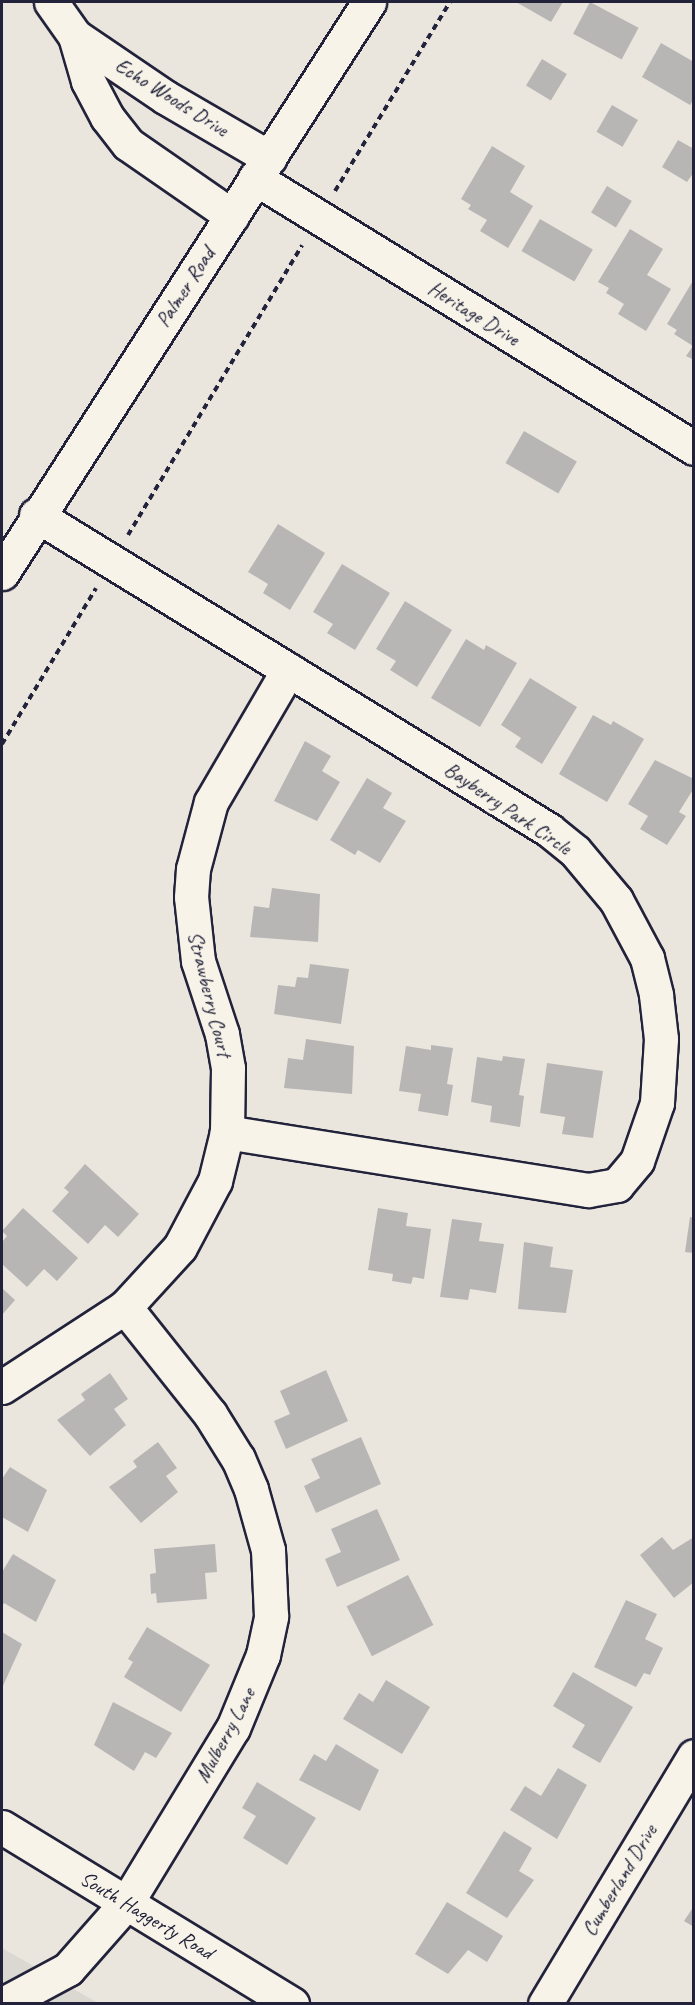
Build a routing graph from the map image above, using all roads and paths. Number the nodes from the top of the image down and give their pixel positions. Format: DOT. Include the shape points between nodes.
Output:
graph roads {
  1 [pos="51,2"];
  2 [pos="369,2"];
  3 [pos="450,2"];
  4 [pos="75,36"];
  5 [pos="263,168"];
  6 [pos="329,201"];
  7 [pos="232,216"];
  8 [pos="302,245"];
  9 [pos="693,448"];
  10 [pos="36,515"];
  11 [pos="112,561"];
  12 [pos="2,573"];
  13 [pos="288,670"];
  14 [pos="2,744"];
  15 [pos="227,1132"];
  16 [pos="125,1307"];
  17 [pos="2,1387"];
  18 [pos="693,1756"];
  19 [pos="2,1827"];
  20 [pos="127,1902"];
  21 [pos="3,2004"];
  22 [pos="292,2004"];
  23 [pos="544,2004"];
  1 -- 4 [label="street, Echo Woods Drive"];
  2 -- 5 [label="street, Palmer Road"];
  3 -- 6 [label="path"];
  4 -- 5 [label="street, Echo Woods Drive"];
  4 -- 7 [label="street, Echo Woods Drive" via="88,81 107,117 128,144"];
  5 -- 7 [label="street, Palmer Road"];
  5 -- 9 [label="street, Heritage Drive"];
  7 -- 10 [label="street, Palmer Road"];
  8 -- 11 [label="path"];
  10 -- 11 [label="street, Bayberry Park Circle"];
  10 -- 12 [label="street, Palmer Road"];
  11 -- 13 [label="street, Bayberry Park Circle"];
  11 -- 14 [label="path"];
  13 -- 15 [label="street, Strawberry Court" via="211,802 194,869 191,897 198,961 222,1034 228,1068"];
  13 -- 15 [label="street, Bayberry Park Circle" via="549,830 596,873 616,900 649,968 661,1039 657,1103 628,1176 603,1190"];
  15 -- 16 [label="street, Strawberry Court" via="215,1181 198,1220 160,1272"];
  16 -- 17 [label="street, Strawberry Court"];
  16 -- 20 [label="street, Mulberry Lane" via="210,1414 238,1460 262,1522 272,1584 263,1654 248,1697"];
  18 -- 23 [label="street, Cumberland Drive"];
  19 -- 20 [label="street, South Haggerty Road"];
  20 -- 21 [label="street, Mulberry Lane" via="68,1969"];
  20 -- 22 [label="street, South Haggerty Road"];
}
